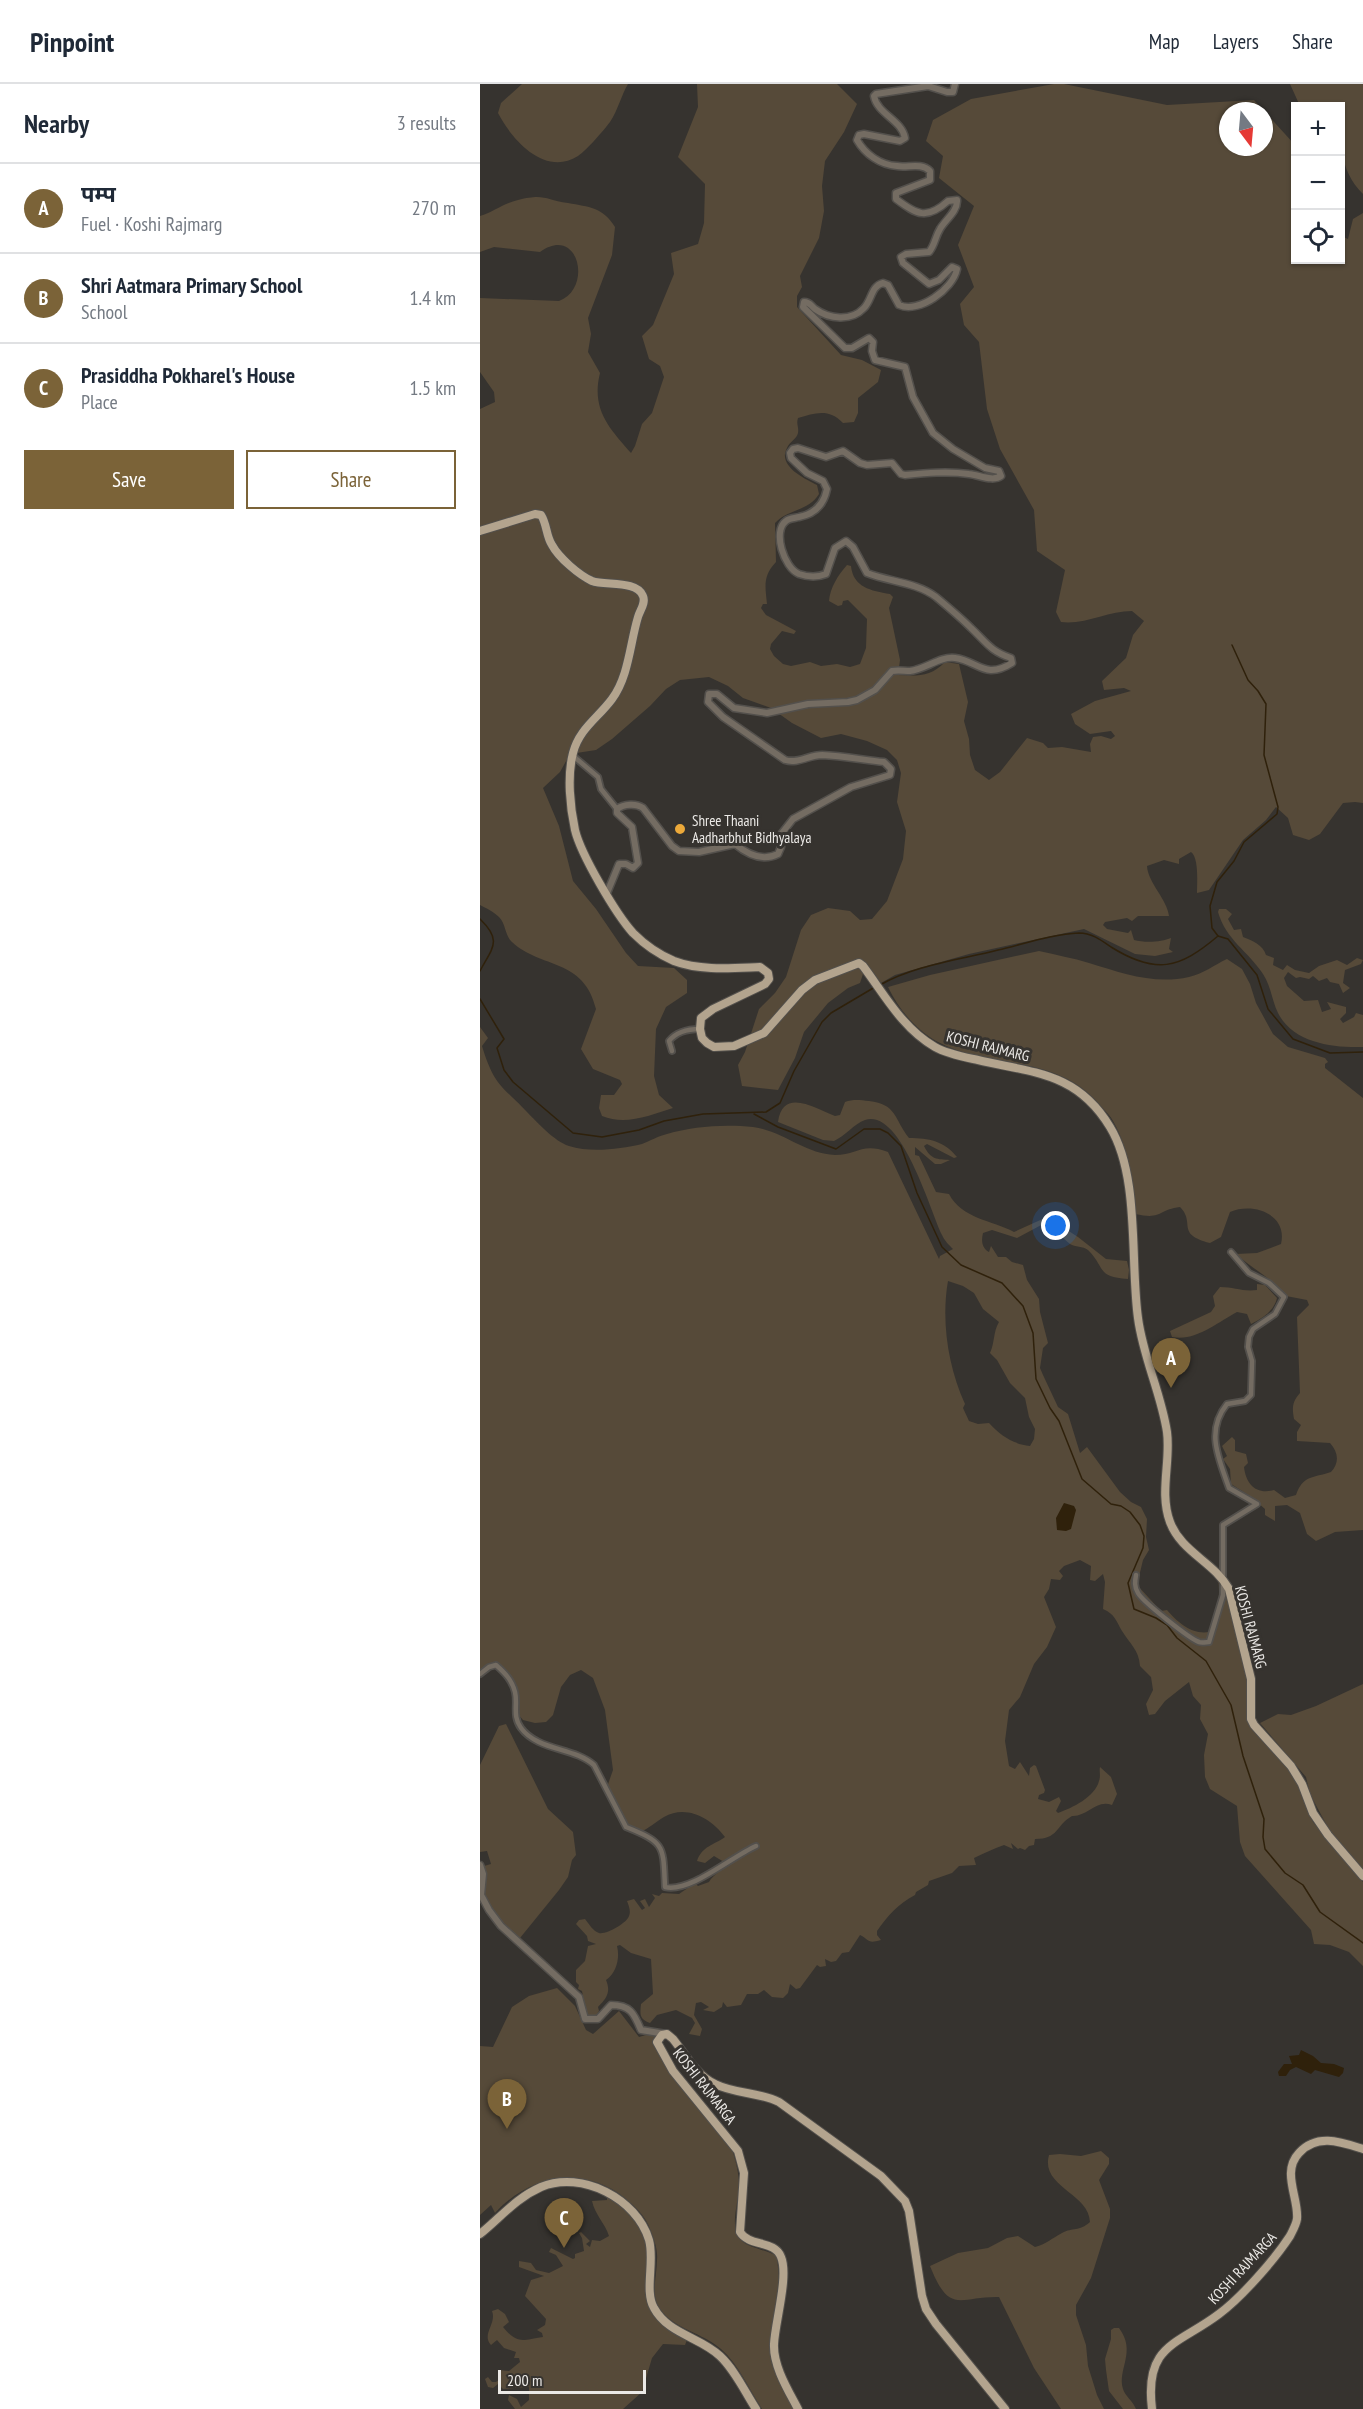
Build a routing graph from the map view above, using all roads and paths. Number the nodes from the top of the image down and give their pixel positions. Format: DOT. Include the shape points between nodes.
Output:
graph roads {
  1 [pos="955,84"];
  2 [pos="480,531"];
  3 [pos="572,755"];
  4 [pos="617,809"];
  5 [pos="607,893"];
  6 [pos="700,1029"];
  7 [pos="672,1051"];
  8 [pos="1231,1252"];
  9 [pos="1136,1575"];
  10 [pos="1223,1578"];
  11 [pos="480,1674"];
  12 [pos="756,1846"];
  13 [pos="480,1865"];
  14 [pos="1363,1876"];
  15 [pos="666,2034"];
  16 [pos="1363,2149"];
  17 [pos="480,2234"];
  18 [pos="756,2409"];
  19 [pos="798,2409"];
  20 [pos="1005,2409"];
  21 [pos="1152,2409"];
  1 -- 4 [label="street" via="953,92 947,93 928,86 876,94 875,103 905,138 900,141 864,134 857,140 881,162 921,166 930,171 930,180 896,193 896,199 914,210 929,214 948,201 957,200 957,207 938,231 929,252 901,257 928,284 939,280 952,267 957,269 955,276 935,297 910,308 899,305 883,283 875,288 867,306 849,317 826,315 808,302 803,307 844,348 870,338 875,360 905,367 914,397 940,441 985,468 999,471 1001,476 996,479 942,472 905,475 892,464 867,465 843,452 826,457 793,449 791,458 807,473 824,481 827,489 814,512 783,524 782,551 786,563 796,573 813,577 826,574 835,548 846,541 867,573 897,579 935,596 988,646 1011,658 1012,663 991,670 946,658 924,668 892,671 875,690 857,700 808,704 767,713 734,708 717,694 709,693 708,702 723,717 785,760 823,755 884,762 891,769 886,778 851,787 793,819 782,833 778,854 772,857 750,854 735,844 699,852 679,851 639,805"];
  2 -- 3 [label="main road" via="535,514 541,516 551,545 582,574 600,583 626,585 643,596 624,674 613,698 578,737"];
  3 -- 4 [label="street" via="598,777 601,789"];
  3 -- 5 [label="main road" via="575,831"];
  4 -- 5 [label="street" via="616,813 632,827 638,864 633,868 619,864"];
  5 -- 6 [label="main road" via="632,932 674,961 692,966 766,970 769,977 765,984 706,1013"];
  6 -- 7 [label="street" via="686,1029 671,1038"];
  6 -- 10 [label="main road, KOSHI RAJMARG" via="702,1038 714,1047 734,1046 764,1033 815,980 855,964 863,966 915,1034 937,1048 1042,1073 1065,1082 1090,1102 1112,1129 1122,1154 1130,1202 1138,1315 1167,1434 1168,1516 1188,1549"];
  8 -- 10 [label="street" via="1249,1273 1269,1283 1284,1297 1275,1314 1253,1329 1249,1337 1251,1395 1245,1401 1227,1404 1215,1426 1214,1436 1228,1488 1257,1504 1223,1525"];
  9 -- 10 [label="street" via="1138,1593 1151,1607 1200,1642 1209,1642 1223,1595"];
  10 -- 14 [label="main road, KOSHI RAJMARG" via="1232,1599 1251,1679 1251,1719 1291,1766 1313,1813"];
  11 -- 12 [label="street" via="496,1665 507,1675 515,1692 515,1716 521,1728 537,1741 587,1758 594,1765 626,1827 652,1838 663,1850 665,1887 687,1885"];
  13 -- 15 [label="street" via="481,1896 489,1910 501,1926 579,1997 585,2019 598,2019 611,2005 622,2005 634,2014 641,2030"];
  15 -- 19 [label="main road, KOSHI RAJMARGA" via="657,2042 672,2071 738,2151 744,2174 740,2232 746,2240 776,2249 782,2259 774,2346 780,2371"];
  15 -- 20 [label="main road, KOSHI RAJMARGA" via="708,2080 780,2102 900,2194 909,2211 926,2309"];
  16 -- 21 [label="main road, KOSHI RAJMARGA" via="1333,2140 1311,2144 1297,2155 1291,2175 1295,2228 1276,2255 1220,2314 1174,2341 1163,2352 1150,2386"];
  17 -- 18 [label="main road" via="520,2198 544,2186 569,2183 600,2188 610,2194 637,2215 650,2241 653,2307 673,2328 719,2355"];
}
